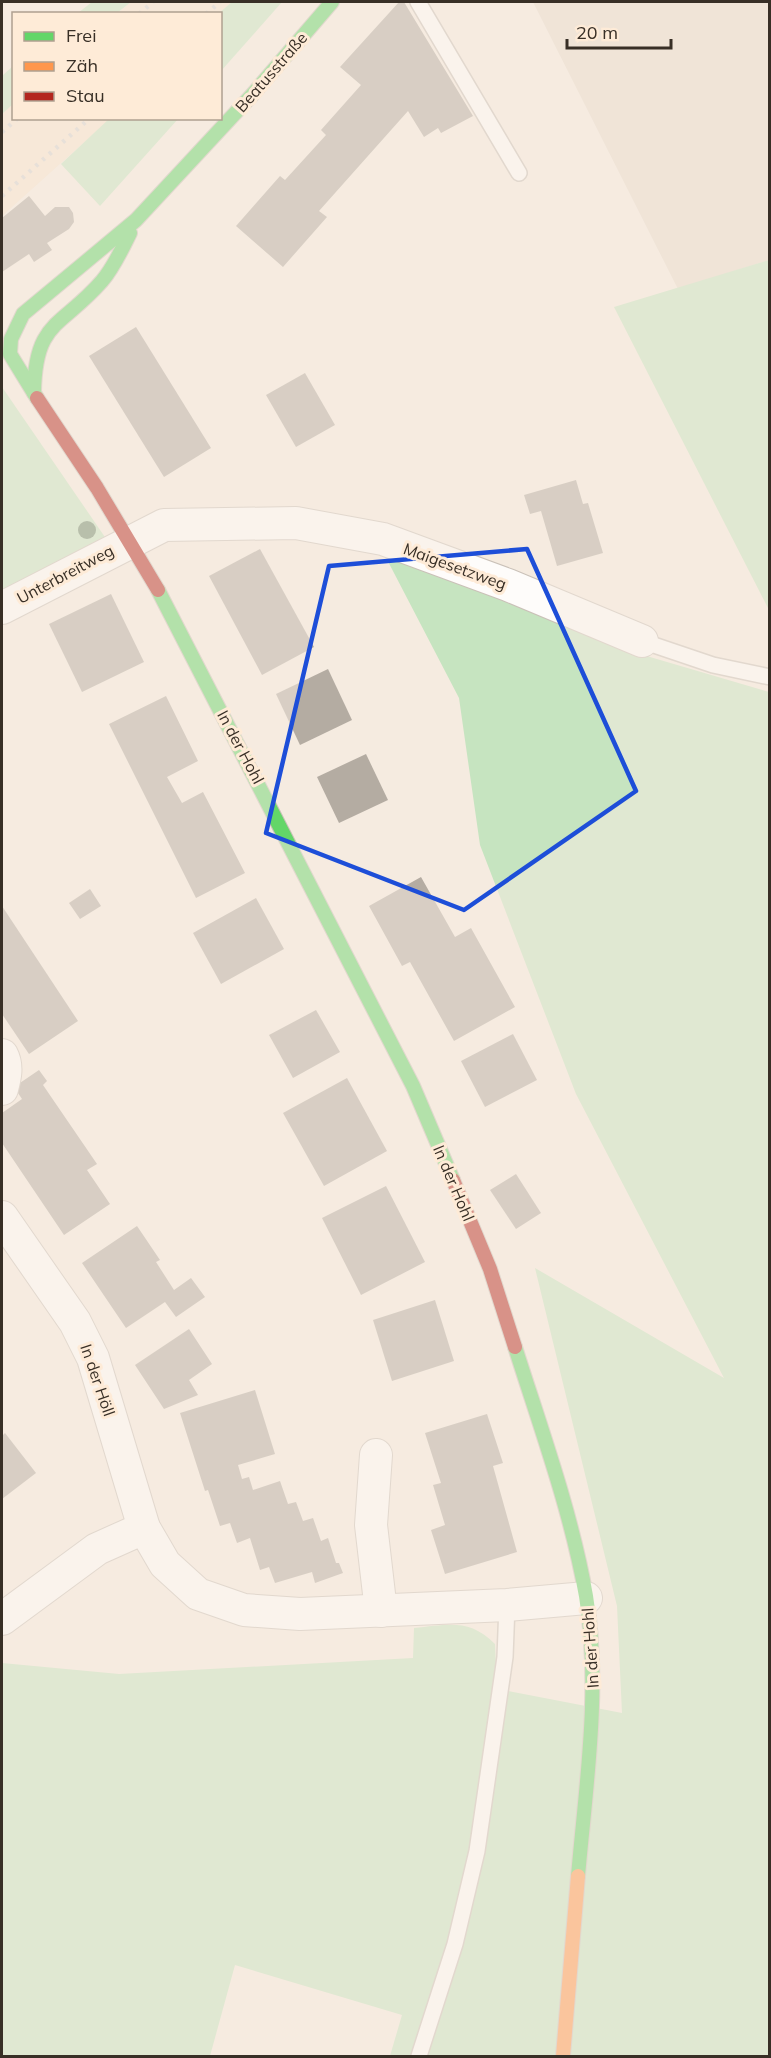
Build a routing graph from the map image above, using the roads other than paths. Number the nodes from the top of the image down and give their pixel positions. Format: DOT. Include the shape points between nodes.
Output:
graph roads {
  1 [pos="332,2"];
  2 [pos="418,2"];
  3 [pos="519,173"];
  4 [pos="136,220"];
  5 [pos="18,333"];
  6 [pos="34,393"];
  7 [pos="129,540"];
  8 [pos="2,608"];
  9 [pos="642,641"];
  10 [pos="770,678"];
  11 [pos="2,1055"];
  12 [pos="2,1089"];
  13 [pos="2,1217"];
  14 [pos="376,1455"];
  15 [pos="144,1528"];
  16 [pos="586,1598"];
  17 [pos="507,1605"];
  18 [pos="381,1611"];
  19 [pos="2,1619"];
  20 [pos="419,2056"];
  21 [pos="563,2056"];
  1 -- 4 [label="street, Beatusstraße"];
  2 -- 3 [label="lane"];
  4 -- 5 [label="street, Beatusstraße" via="35,302 23,314"];
  4 -- 5 [label="street, Beatusstraße" via="103,279 50,328"];
  5 -- 6 [label="street" via="33,363"];
  5 -- 6 [label="street, In der Hohl" via="10,347 12,361"];
  6 -- 7 [label="street, In der Hohl"];
  7 -- 8 [label="street, Unterbreitweg"];
  7 -- 9 [label="street, Maigesetzweg" via="164,525 296,523 324,527 383,539 508,585"];
  7 -- 16 [label="street, In der Hohl" via="256,776 413,1086 490,1269 573,1532"];
  9 -- 10 [label="lane, Maigesetzweg" via="713,665"];
  11 -- 12 [label="street" via="6,1076"];
  13 -- 15 [label="street, In der Höll" via="75,1322 93,1358"];
  14 -- 18 [label="street" via="371,1525"];
  15 -- 18 [label="street, In der Höll" via="165,1564 180,1580 217,1603 268,1613"];
  15 -- 19 [label="street" via="97,1550"];
  16 -- 17 [label="street, In der Höll"];
  16 -- 21 [label="street, In der Hohl" via="593,1698"];
  17 -- 18 [label="street, In der Höll"];
  17 -- 20 [label="lane" via="505,1657 477,1851 455,1944"];
}
